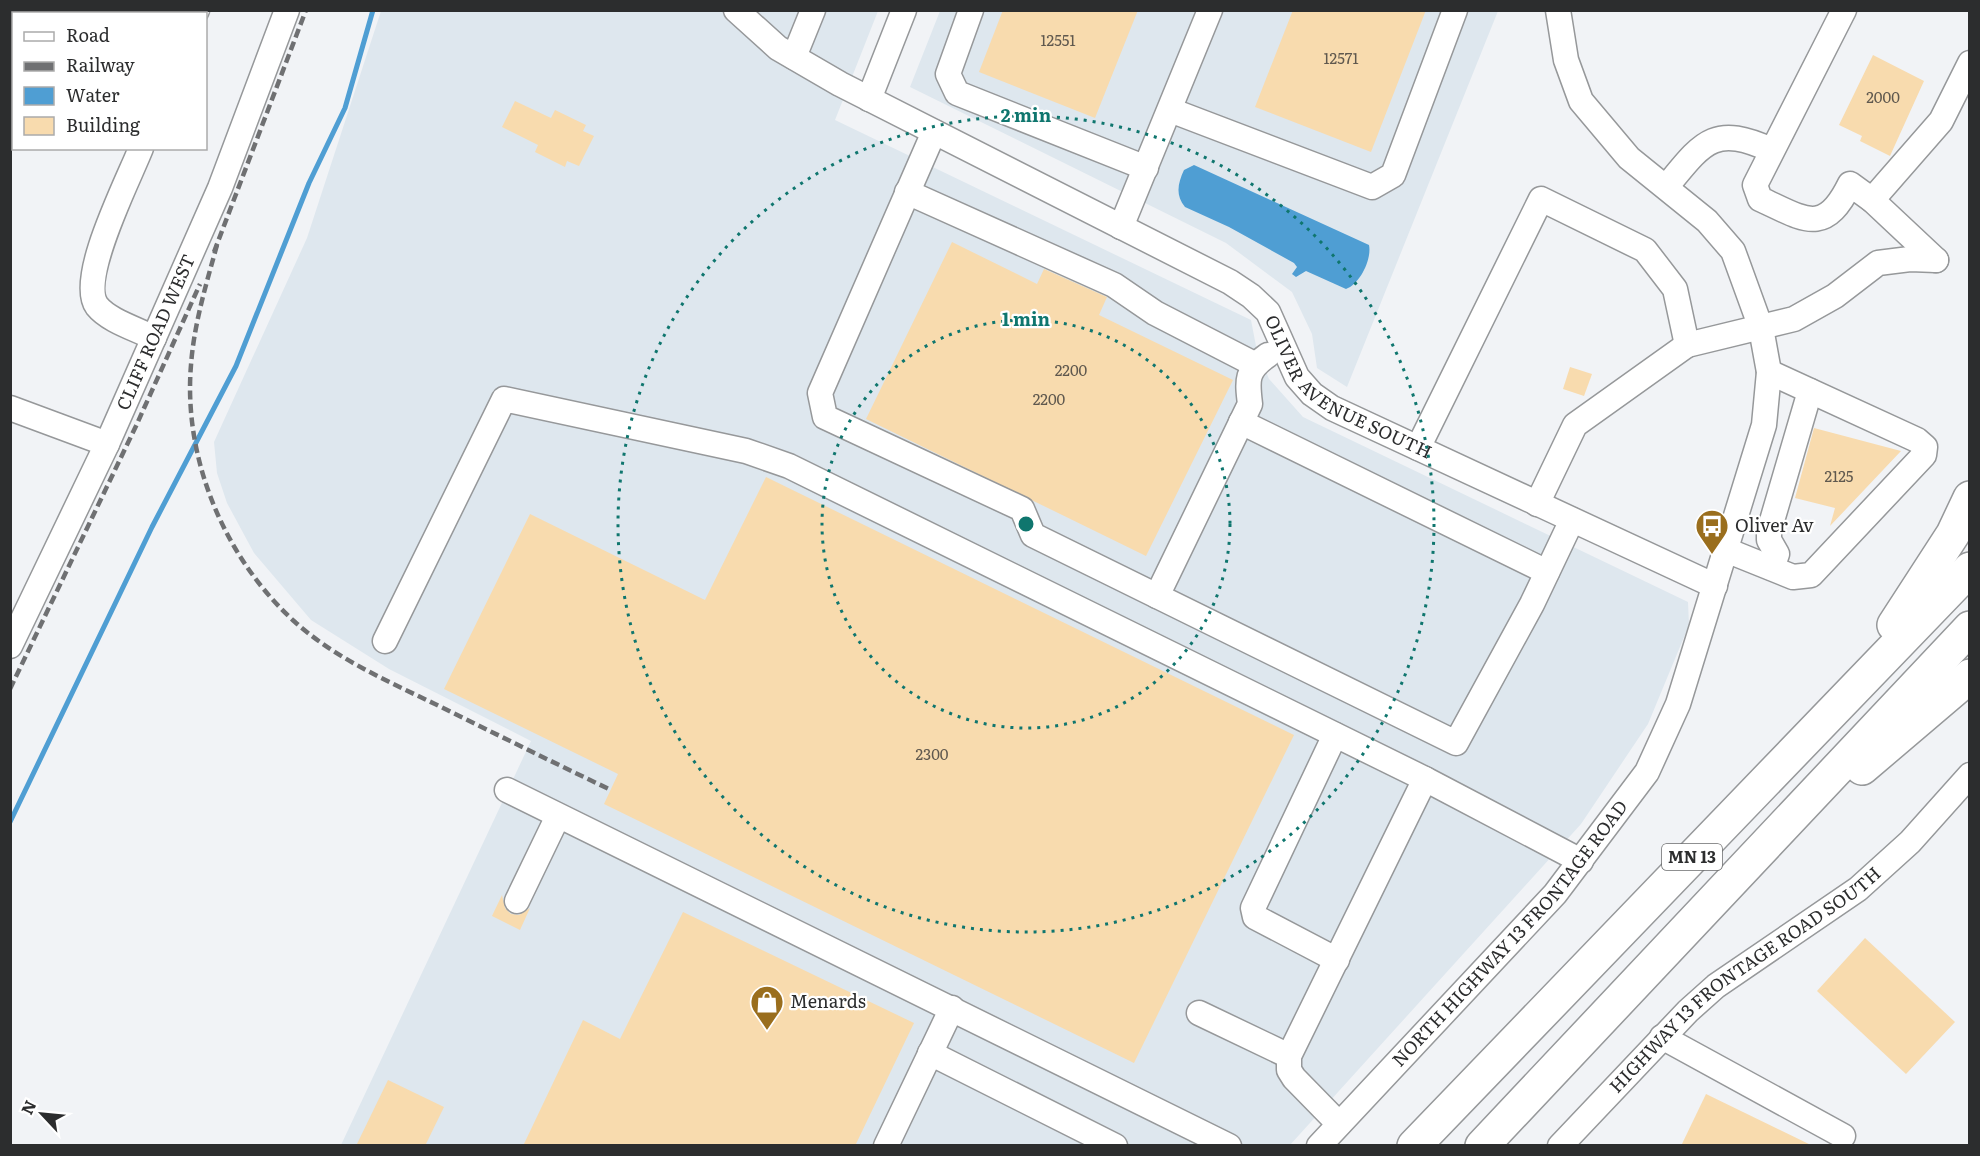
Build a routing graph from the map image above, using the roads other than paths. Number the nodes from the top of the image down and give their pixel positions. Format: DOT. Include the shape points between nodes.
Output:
graph roads {
  1 [pos="287,10"];
  2 [pos="736,10"];
  3 [pos="813,10"];
  4 [pos="904,10"];
  5 [pos="971,10"];
  6 [pos="1210,10"];
  7 [pos="1455,10"];
  8 [pos="1558,10"];
  9 [pos="1844,10"];
  10 [pos="794,57"];
  11 [pos="1970,63"];
  12 [pos="869,99"];
  13 [pos="1170,110"];
  14 [pos="934,132"];
  15 [pos="140,150"];
  16 [pos="1772,150"];
  17 [pos="1146,168"];
  18 [pos="1666,186"];
  19 [pos="907,192"];
  20 [pos="1872,200"];
  21 [pos="1121,227"];
  22 [pos="1761,328"];
  23 [pos="154,338"];
  24 [pos="1282,345"];
  25 [pos="1687,345"];
  26 [pos="1254,364"];
  27 [pos="1769,372"];
  28 [pos="1810,392"];
  29 [pos="10,408"];
  30 [pos="1241,422"];
  31 [pos="107,444"];
  32 [pos="1418,448"];
  33 [pos="1970,498"];
  34 [pos="1537,504"];
  35 [pos="1572,520"];
  36 [pos="1726,550"];
  37 [pos="1772,568"];
  38 [pos="1970,569"];
  39 [pos="1547,572"];
  40 [pos="1715,586"];
  41 [pos="1156,596"];
  42 [pos="1970,628"];
  43 [pos="385,641"];
  44 [pos="10,646"];
  45 [pos="1970,675"];
  46 [pos="1335,735"];
  47 [pos="1776,770"];
  48 [pos="1970,775"];
  49 [pos="1425,779"];
  50 [pos="507,790"];
  51 [pos="558,816"];
  52 [pos="1754,857"];
  53 [pos="1581,861"];
  54 [pos="517,902"];
  55 [pos="1336,960"];
  56 [pos="952,1008"];
  57 [pos="1198,1013"];
  58 [pos="1662,1038"];
  59 [pos="930,1053"];
  60 [pos="1288,1056"];
  61 [pos="1339,1124"];
  62 [pos="1843,1136"];
  63 [pos="886,1146"];
  64 [pos="1115,1146"];
  65 [pos="1229,1146"];
  66 [pos="1319,1146"];
  67 [pos="1414,1146"];
  68 [pos="1482,1146"];
  69 [pos="1560,1146"];
  1 -- 23 [label="street, CLIFF ROAD WEST" via="220,188"];
  2 -- 10 [label="street, OLIVER AVENUE SOUTH" via="778,48"];
  3 -- 10 [label="street"];
  4 -- 12 [label="street"];
  5 -- 17 [label="street" via="948,74 957,93"];
  6 -- 13 [label="street"];
  7 -- 13 [label="street" via="1393,176 1372,187"];
  8 -- 18 [label="street, NORTH HIGHWAY 13 FRONTAGE ROAD" via="1566,60 1581,101 1629,158"];
  9 -- 16 [label="street"];
  10 -- 12 [label="street, OLIVER AVENUE SOUTH"];
  11 -- 20 [label="street" via="1941,121"];
  12 -- 14 [label="street, OLIVER AVENUE SOUTH"];
  13 -- 17 [label="street"];
  14 -- 19 [label="street"];
  14 -- 21 [label="street, OLIVER AVENUE SOUTH"];
  15 -- 23 [label="street" via="96,259 90,288 104,313"];
  16 -- 18 [label="street" via="1734,136 1718,138 1696,150"];
  16 -- 20 [label="street" via="1755,185 1760,199 1804,220 1825,218 1841,203 1850,184"];
  17 -- 21 [label="street"];
  18 -- 22 [label="street, NORTH HIGHWAY 13 FRONTAGE ROAD" via="1707,221 1733,251"];
  19 -- 26 [label="street" via="1114,285 1155,313"];
  19 -- 41 [label="street" via="820,393 825,417 1022,509 1033,535"];
  20 -- 22 [label="street" via="1936,260 1878,263 1815,309"];
  21 -- 24 [label="street, OLIVER AVENUE SOUTH" via="1251,296 1268,312"];
  22 -- 25 [label="street"];
  22 -- 27 [label="street, NORTH HIGHWAY 13 FRONTAGE ROAD"];
  23 -- 31 [label="street, CLIFF ROAD WEST"];
  24 -- 26 [label="street"];
  24 -- 32 [label="street, OLIVER AVENUE SOUTH" via="1297,377 1312,394 1332,408"];
  25 -- 32 [label="street" via="1675,289 1645,250 1541,199"];
  25 -- 34 [label="street" via="1575,425"];
  26 -- 30 [label="street" via="1248,381 1250,404"];
  27 -- 28 [label="street"];
  27 -- 36 [label="street, NORTH HIGHWAY 13 FRONTAGE ROAD" via="1764,425"];
  28 -- 37 [label="street" via="1769,531 1777,554"];
  28 -- 37 [label="street" via="1917,440 1925,447 1924,455 1812,575 1794,577"];
  29 -- 31 [label="street"];
  30 -- 39 [label="street"];
  30 -- 41 [label="street"];
  31 -- 44 [label="street, CLIFF ROAD WEST"];
  32 -- 34 [label="street, OLIVER AVENUE SOUTH"];
  33 -- 47 [label="highway" via="1914,597"];
  34 -- 35 [label="street, OLIVER AVENUE SOUTH"];
  35 -- 39 [label="street"];
  35 -- 40 [label="street, OLIVER AVENUE SOUTH"];
  36 -- 37 [label="street"];
  36 -- 40 [label="street, NORTH HIGHWAY 13 FRONTAGE ROAD"];
  38 -- 47 [label="highway, MN 13"];
  39 -- 41 [label="street" via="1456,743"];
  40 -- 53 [label="street, NORTH HIGHWAY 13 FRONTAGE ROAD" via="1678,704 1647,772"];
  42 -- 52 [label="highway, MN 13"];
  43 -- 46 [label="street" via="504,399 746,451 789,466"];
  45 -- 52 [label="highway"];
  46 -- 49 [label="street"];
  46 -- 55 [label="street" via="1254,908 1255,917"];
  47 -- 67 [label="highway, MN 13"];
  48 -- 58 [label="street, HIGHWAY 13 FRONTAGE ROAD SOUTH" via="1910,842 1858,889 1716,986"];
  49 -- 53 [label="street"];
  49 -- 55 [label="street"];
  50 -- 51 [label="street"];
  51 -- 54 [label="street"];
  51 -- 56 [label="street"];
  52 -- 68 [label="highway, MN 13"];
  53 -- 61 [label="street, NORTH HIGHWAY 13 FRONTAGE ROAD" via="1555,894"];
  55 -- 60 [label="street"];
  56 -- 59 [label="street"];
  56 -- 65 [label="street"];
  57 -- 60 [label="street"];
  58 -- 62 [label="street"];
  58 -- 69 [label="street, HIGHWAY 13 FRONTAGE ROAD SOUTH"];
  59 -- 63 [label="street"];
  59 -- 64 [label="street"];
  60 -- 61 [label="street" via="1294,1078"];
  61 -- 66 [label="street, NORTH HIGHWAY 13 FRONTAGE ROAD"];
}
